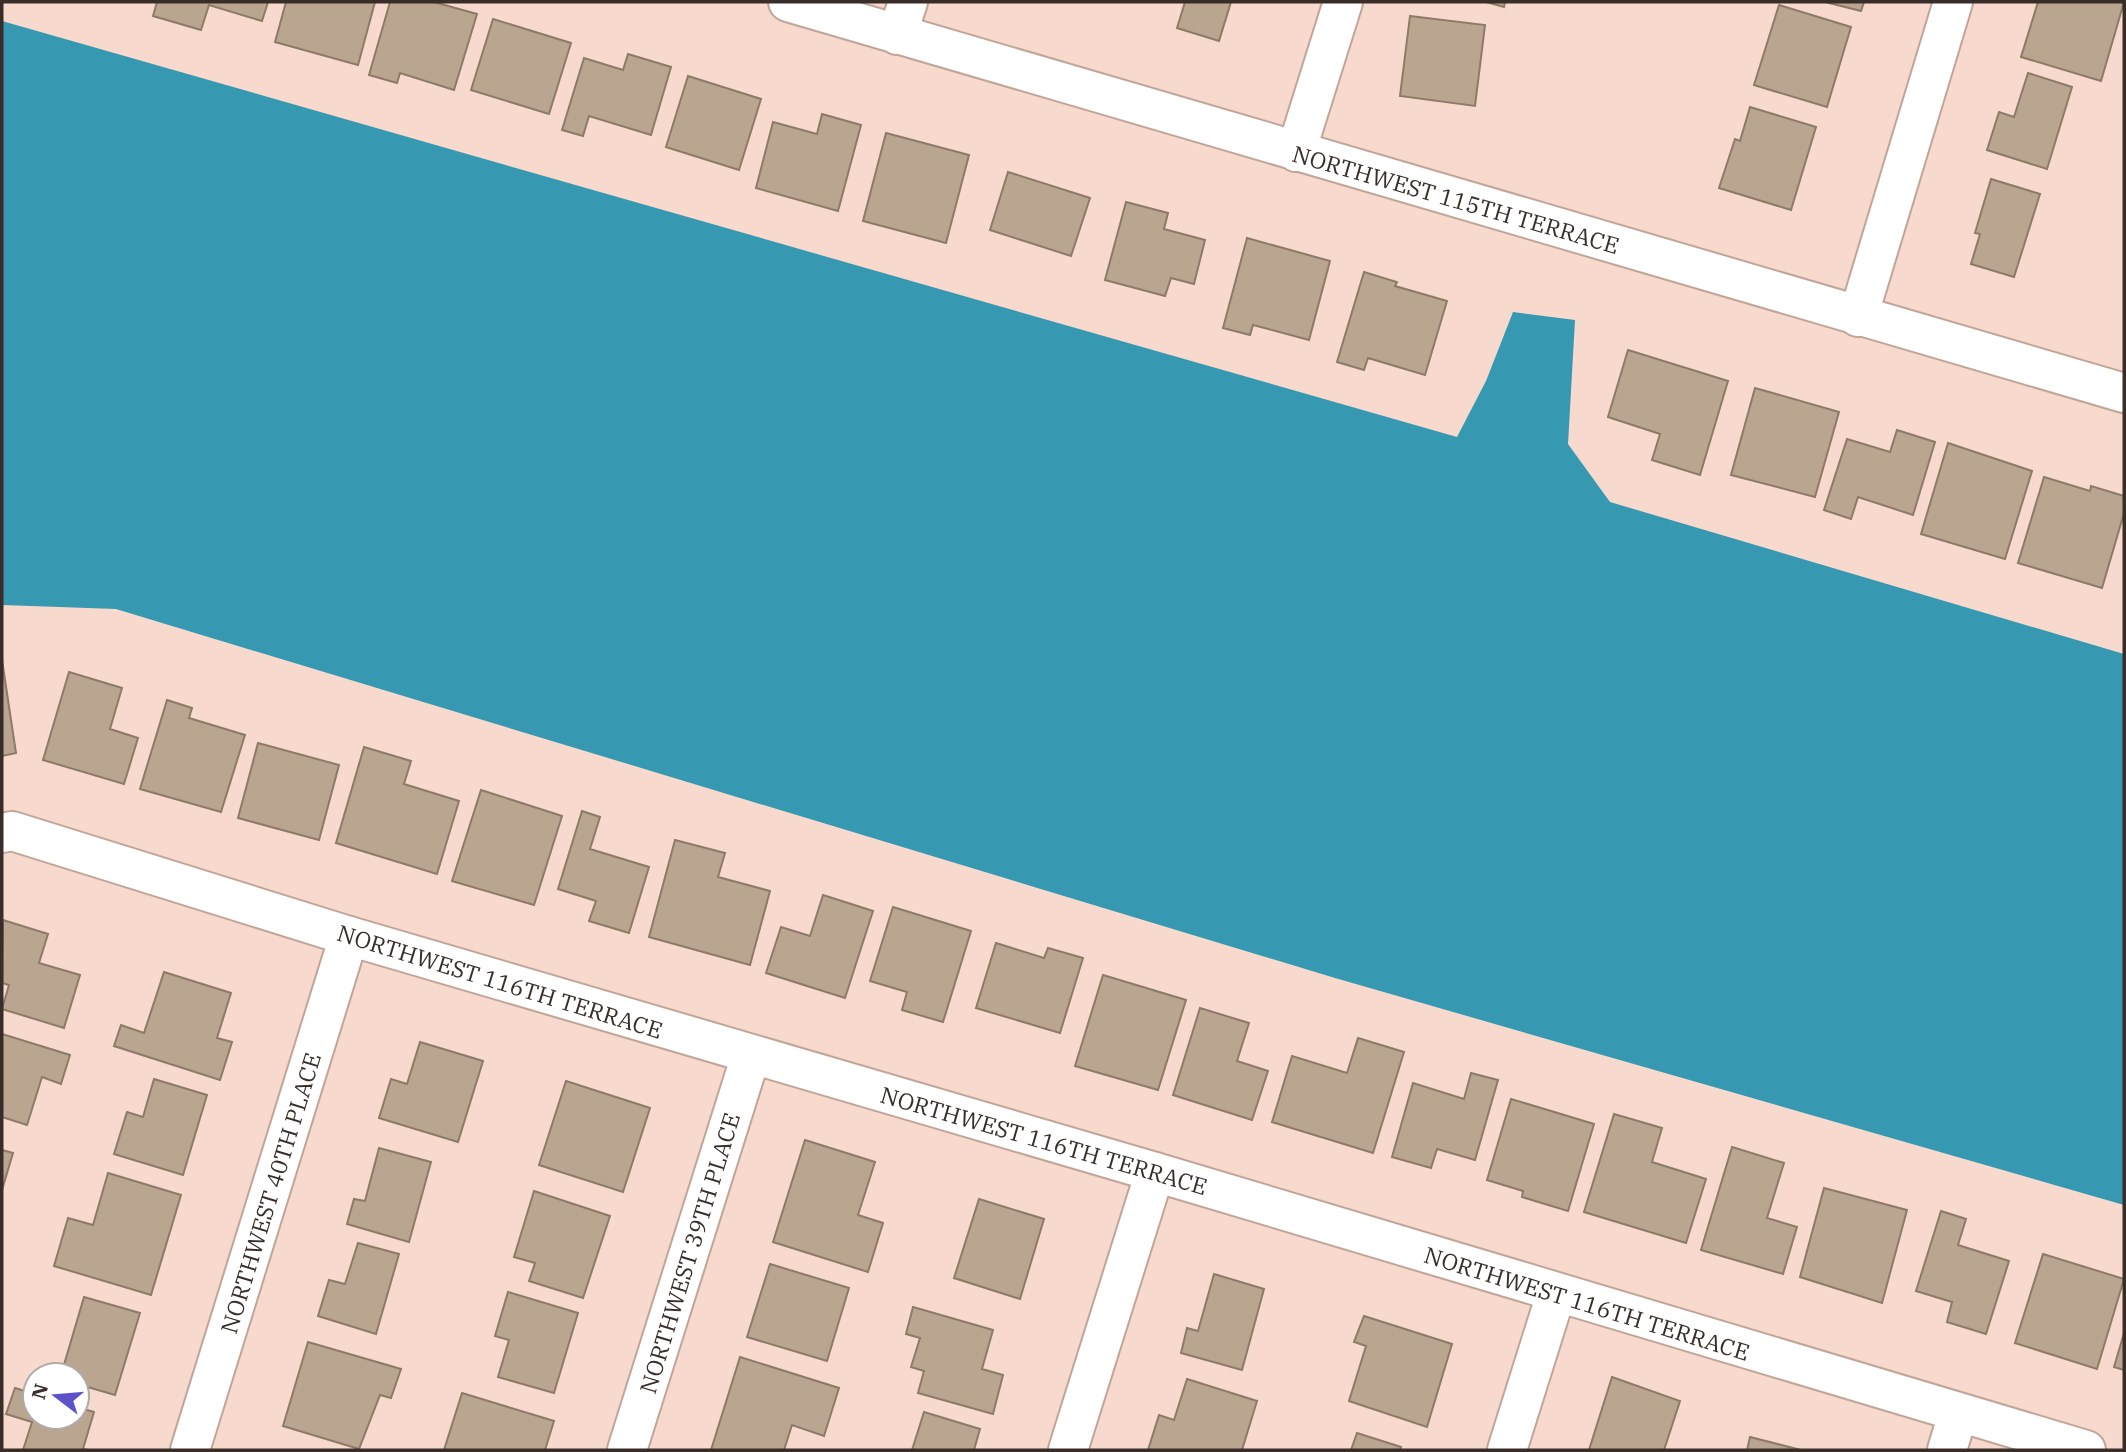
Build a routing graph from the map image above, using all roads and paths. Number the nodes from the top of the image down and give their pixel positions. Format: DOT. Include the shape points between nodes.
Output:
graph roads {
  1 [pos="788,2"];
  2 [pos="1343,2"];
  3 [pos="1953,2"];
  4 [pos="903,18"];
  5 [pos="1296,152"];
  6 [pos="1858,317"];
  7 [pos="2124,393"];
  8 [pos="2,833"];
  9 [pos="349,936"];
  10 [pos="751,1055"];
  11 [pos="1155,1172"];
  12 [pos="1556,1294"];
  13 [pos="1958,1414"];
  14 [pos="190,1450"];
  15 [pos="627,1450"];
  16 [pos="1068,1450"];
  17 [pos="1507,1450"];
  18 [pos="1947,1450"];
  19 [pos="2086,1450"];
  1 -- 4 [label="street, NORTHWEST 115TH TERRACE"];
  2 -- 5 [label="street"];
  3 -- 6 [label="street"];
  4 -- 5 [label="street, NORTHWEST 115TH TERRACE"];
  5 -- 6 [label="street, NORTHWEST 115TH TERRACE"];
  6 -- 7 [label="street, NORTHWEST 115TH TERRACE"];
  8 -- 9 [label="street, NORTHWEST 116TH TERRACE" via="12,831"];
  9 -- 10 [label="street, NORTHWEST 116TH TERRACE"];
  9 -- 14 [label="street, NORTHWEST 40TH PLACE"];
  10 -- 11 [label="street, NORTHWEST 116TH TERRACE"];
  10 -- 15 [label="street, NORTHWEST 39TH PLACE"];
  11 -- 12 [label="street, NORTHWEST 116TH TERRACE"];
  11 -- 16 [label="street"];
  12 -- 13 [label="street, NORTHWEST 116TH TERRACE"];
  12 -- 17 [label="street"];
  13 -- 18 [label="street"];
  13 -- 19 [label="street, NORTHWEST 116TH TERRACE"];
}
